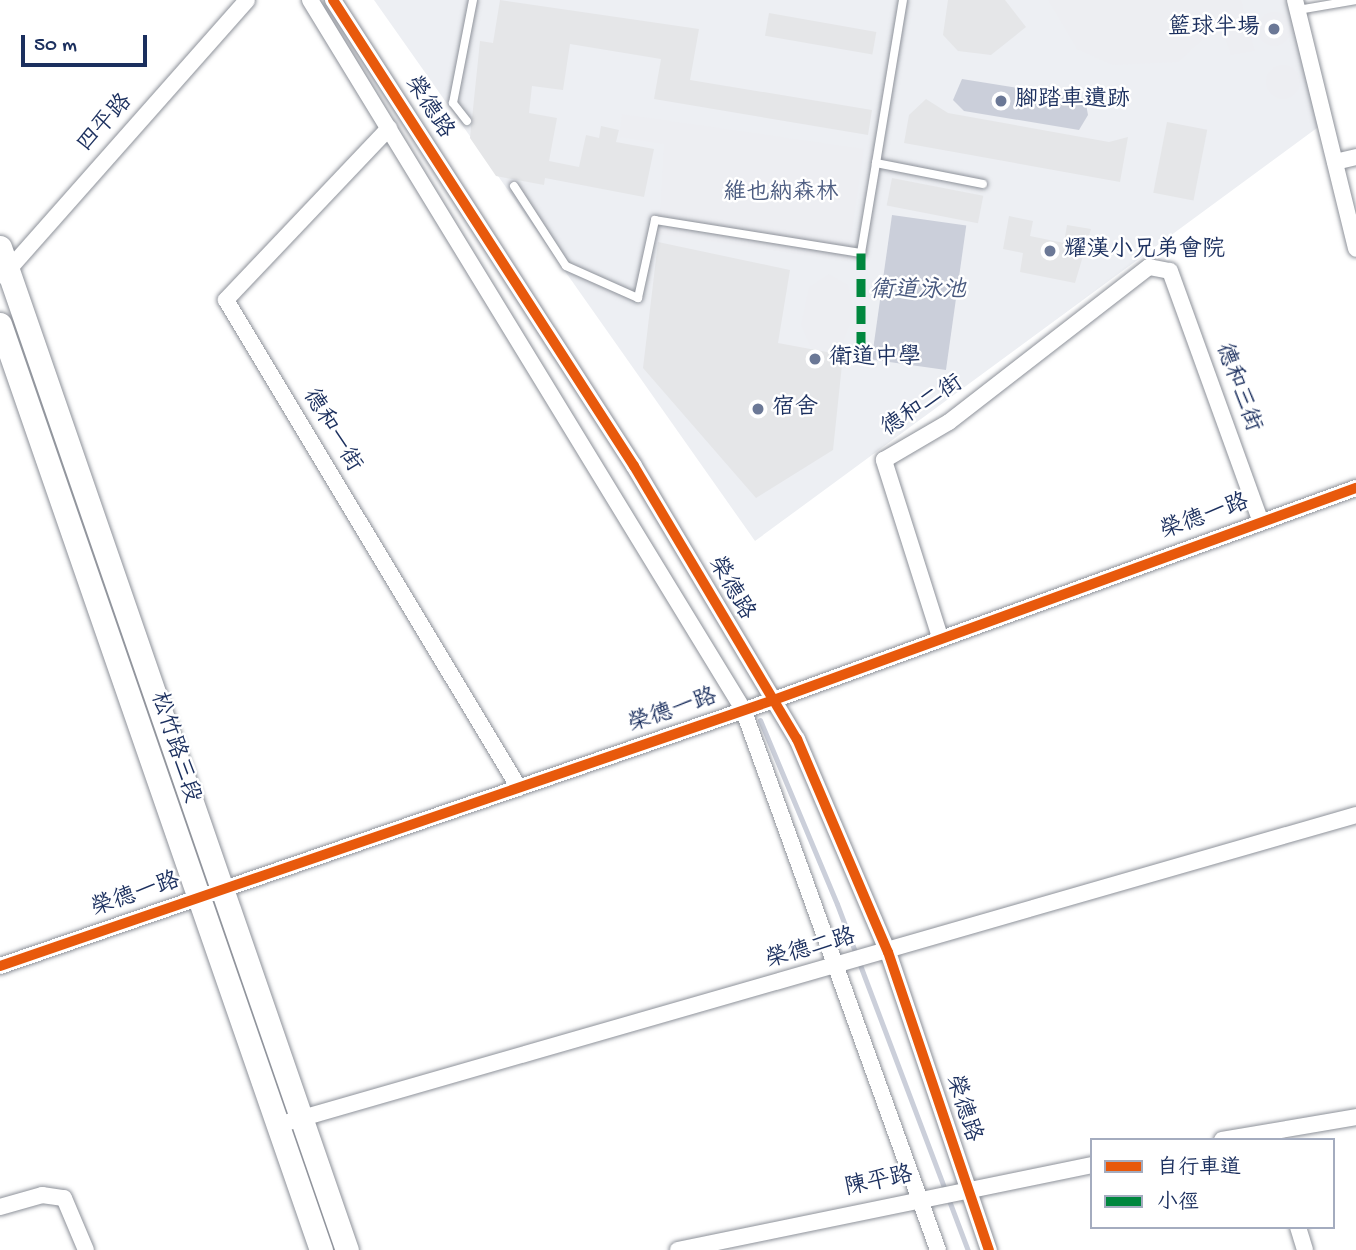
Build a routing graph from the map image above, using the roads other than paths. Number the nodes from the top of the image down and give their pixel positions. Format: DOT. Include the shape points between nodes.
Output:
graph roads {
  1 [pos="247,0"];
  2 [pos="310,0"];
  3 [pos="333,0"];
  4 [pos="473,0"];
  5 [pos="903,0"];
  6 [pos="1356,0"];
  7 [pos="1297,5"];
  8 [pos="467,121"];
  9 [pos="389,128"];
  10 [pos="1356,157"];
  11 [pos="1335,162"];
  12 [pos="876,163"];
  13 [pos="983,184"];
  14 [pos="514,187"];
  15 [pos="0,247"];
  16 [pos="1356,249"];
  17 [pos="1170,271"];
  18 [pos="4,274"];
  19 [pos="0,324"];
  20 [pos="1356,488"];
  21 [pos="1261,520"];
  22 [pos="940,637"];
  23 [pos="771,701"];
  24 [pos="743,709"];
  25 [pos="519,788"];
  26 [pos="1356,815"];
  27 [pos="221,889"];
  28 [pos="198,897"];
  29 [pos="888,952"];
  30 [pos="838,965"];
  31 [pos="0,966"];
  32 [pos="1356,1116"];
  33 [pos="301,1118"];
  34 [pos="278,1125"];
  35 [pos="1269,1135"];
  36 [pos="1241,1138"];
  37 [pos="1090,1165"];
  38 [pos="966,1189"];
  39 [pos="919,1197"];
  40 [pos="0,1207"];
  41 [pos="1299,1229"];
  42 [pos="86,1250"];
  43 [pos="321,1250"];
  44 [pos="347,1250"];
  45 [pos="677,1250"];
  46 [pos="938,1250"];
  47 [pos="989,1250"];
  48 [pos="1305,1250"];
  1 -- 18 [label="street, 四平路"];
  2 -- 9 [label="street, 榮德路"];
  3 -- 23 [label="street, 榮德路" via="634,466"];
  4 -- 8 [label="lane" via="453,103"];
  5 -- 12 [label="lane"];
  6 -- 7 [label="lane"];
  7 -- 11 [label="street"];
  9 -- 24 [label="street, 榮德路"];
  9 -- 25 [label="street, 德和一街" via="226,300"];
  10 -- 11 [label="street"];
  11 -- 16 [label="street"];
  12 -- 13 [label="lane"];
  12 -- 14 [label="lane" via="861,253 655,220 638,298 566,266"];
  15 -- 18 [label="street, 松竹路三段"];
  17 -- 21 [label="street, 德和三街"];
  17 -- 22 [label="street, 德和二街" via="1149,267 949,422 884,460"];
  18 -- 27 [label="street, 松竹路三段"];
  19 -- 28 [label="street, 松竹路三段"];
  20 -- 21 [label="street, 榮德一路"];
  21 -- 22 [label="street, 榮德一路"];
  22 -- 23 [label="street, 榮德一路"];
  23 -- 24 [label="street, 榮德一路"];
  23 -- 29 [label="street, 榮德路" via="802,751"];
  24 -- 25 [label="street, 榮德一路"];
  24 -- 30 [label="street, 榮德路"];
  25 -- 27 [label="street, 榮德一路"];
  26 -- 29 [label="street, 榮德二路"];
  27 -- 28 [label="street, 榮德一路"];
  27 -- 33 [label="street, 松竹路三段"];
  28 -- 31 [label="street, 榮德一路"];
  28 -- 34 [label="street, 松竹路三段"];
  29 -- 30 [label="street, 榮德二路"];
  29 -- 38 [label="street, 榮德路"];
  30 -- 33 [label="street, 榮德二路"];
  30 -- 39 [label="street, 榮德路"];
  32 -- 35 [label="street"];
  33 -- 34 [label="street, 榮德二路"];
  33 -- 44 [label="street, 松竹路三段"];
  34 -- 43 [label="street, 松竹路三段"];
  35 -- 36 [label="street"];
  37 -- 38 [label="street, 陳平路"];
  38 -- 39 [label="street, 陳平路"];
  38 -- 47 [label="street, 榮德路"];
  39 -- 45 [label="street, 陳平路"];
  39 -- 46 [label="street, 榮德路"];
  40 -- 42 [label="street" via="41,1195 64,1198"];
  41 -- 48 [label="street"];
}
